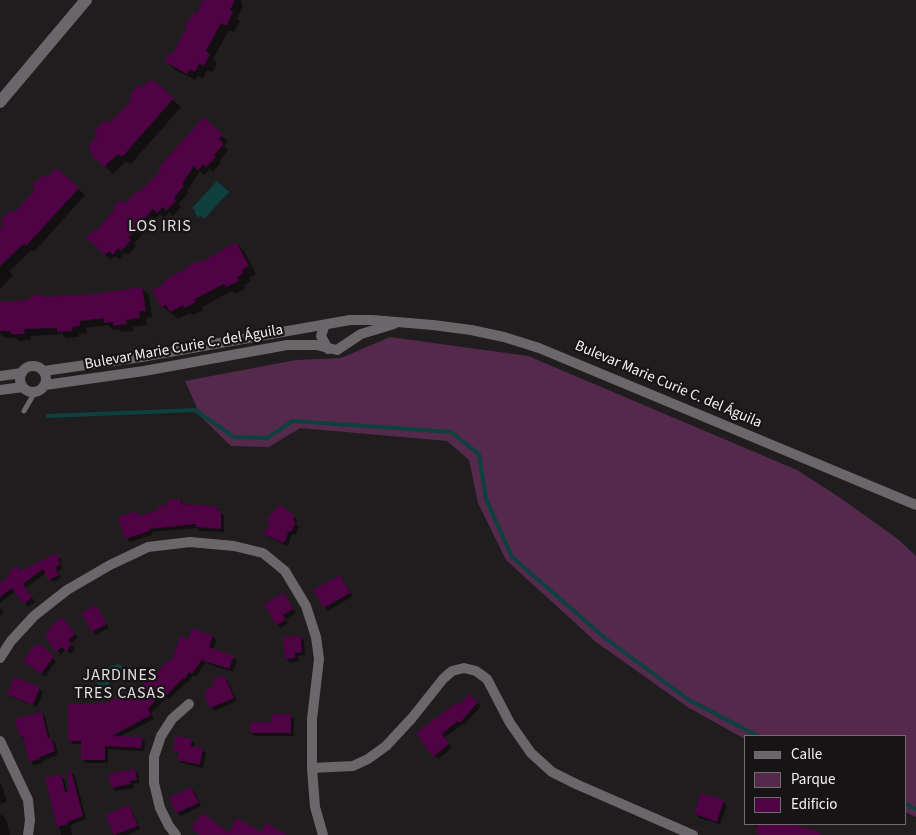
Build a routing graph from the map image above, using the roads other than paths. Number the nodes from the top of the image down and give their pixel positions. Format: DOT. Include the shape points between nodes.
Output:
graph roads {
  1 [pos="86,0"];
  2 [pos="0,102"];
  3 [pos="400,323"];
  4 [pos="331,324"];
  5 [pos="344,346"];
  6 [pos="328,349"];
  7 [pos="44,371"];
  8 [pos="22,373"];
  9 [pos="0,376"];
  10 [pos="45,385"];
  11 [pos="23,387"];
  12 [pos="0,390"];
  13 [pos="34,392"];
  14 [pos="24,411"];
  15 [pos="916,505"];
  16 [pos="0,658"];
  17 [pos="189,704"];
  18 [pos="0,742"];
  19 [pos="312,768"];
  20 [pos="28,835"];
  21 [pos="176,835"];
  22 [pos="323,835"];
  23 [pos="693,835"];
  1 -- 2 [label="street"];
  3 -- 4 [label="street, Bulevar Marie Curie C. del Águila" via="350,320"];
  3 -- 5 [label="street, Bulevar Marie Curie C. del Águila" via="362,334"];
  3 -- 15 [label="street, Bulevar Marie Curie C. del Águila" via="471,330 539,348"];
  4 -- 5 [label="street" via="344,328 347,340"];
  4 -- 6 [label="street" via="321,336"];
  4 -- 7 [label="street, Bulevar Marie Curie C. del Águila"];
  5 -- 6 [label="street, Bulevar Marie Curie C. del Águila" via="338,350"];
  6 -- 10 [label="street, Bulevar Marie Curie C. del Águila" via="316,345 287,345"];
  7 -- 8 [label="street" via="32,366"];
  7 -- 10 [label="street"];
  8 -- 9 [label="street"];
  8 -- 11 [label="street"];
  10 -- 13 [label="street"];
  11 -- 12 [label="street"];
  11 -- 13 [label="street"];
  13 -- 14 [label="lane"];
  16 -- 19 [label="street" via="34,616 67,590 148,548 190,542 234,546 264,553 285,571 306,606 316,637 319,659 312,719"];
  17 -- 21 [label="street" via="172,718 154,757 154,782 160,808"];
  18 -- 20 [label="street" via="28,800"];
  19 -- 22 [label="street" via="315,807"];
  19 -- 23 [label="street" via="353,766 368,759 386,746 443,679 452,671 464,668 487,678 510,723 531,753 552,772"];
}
